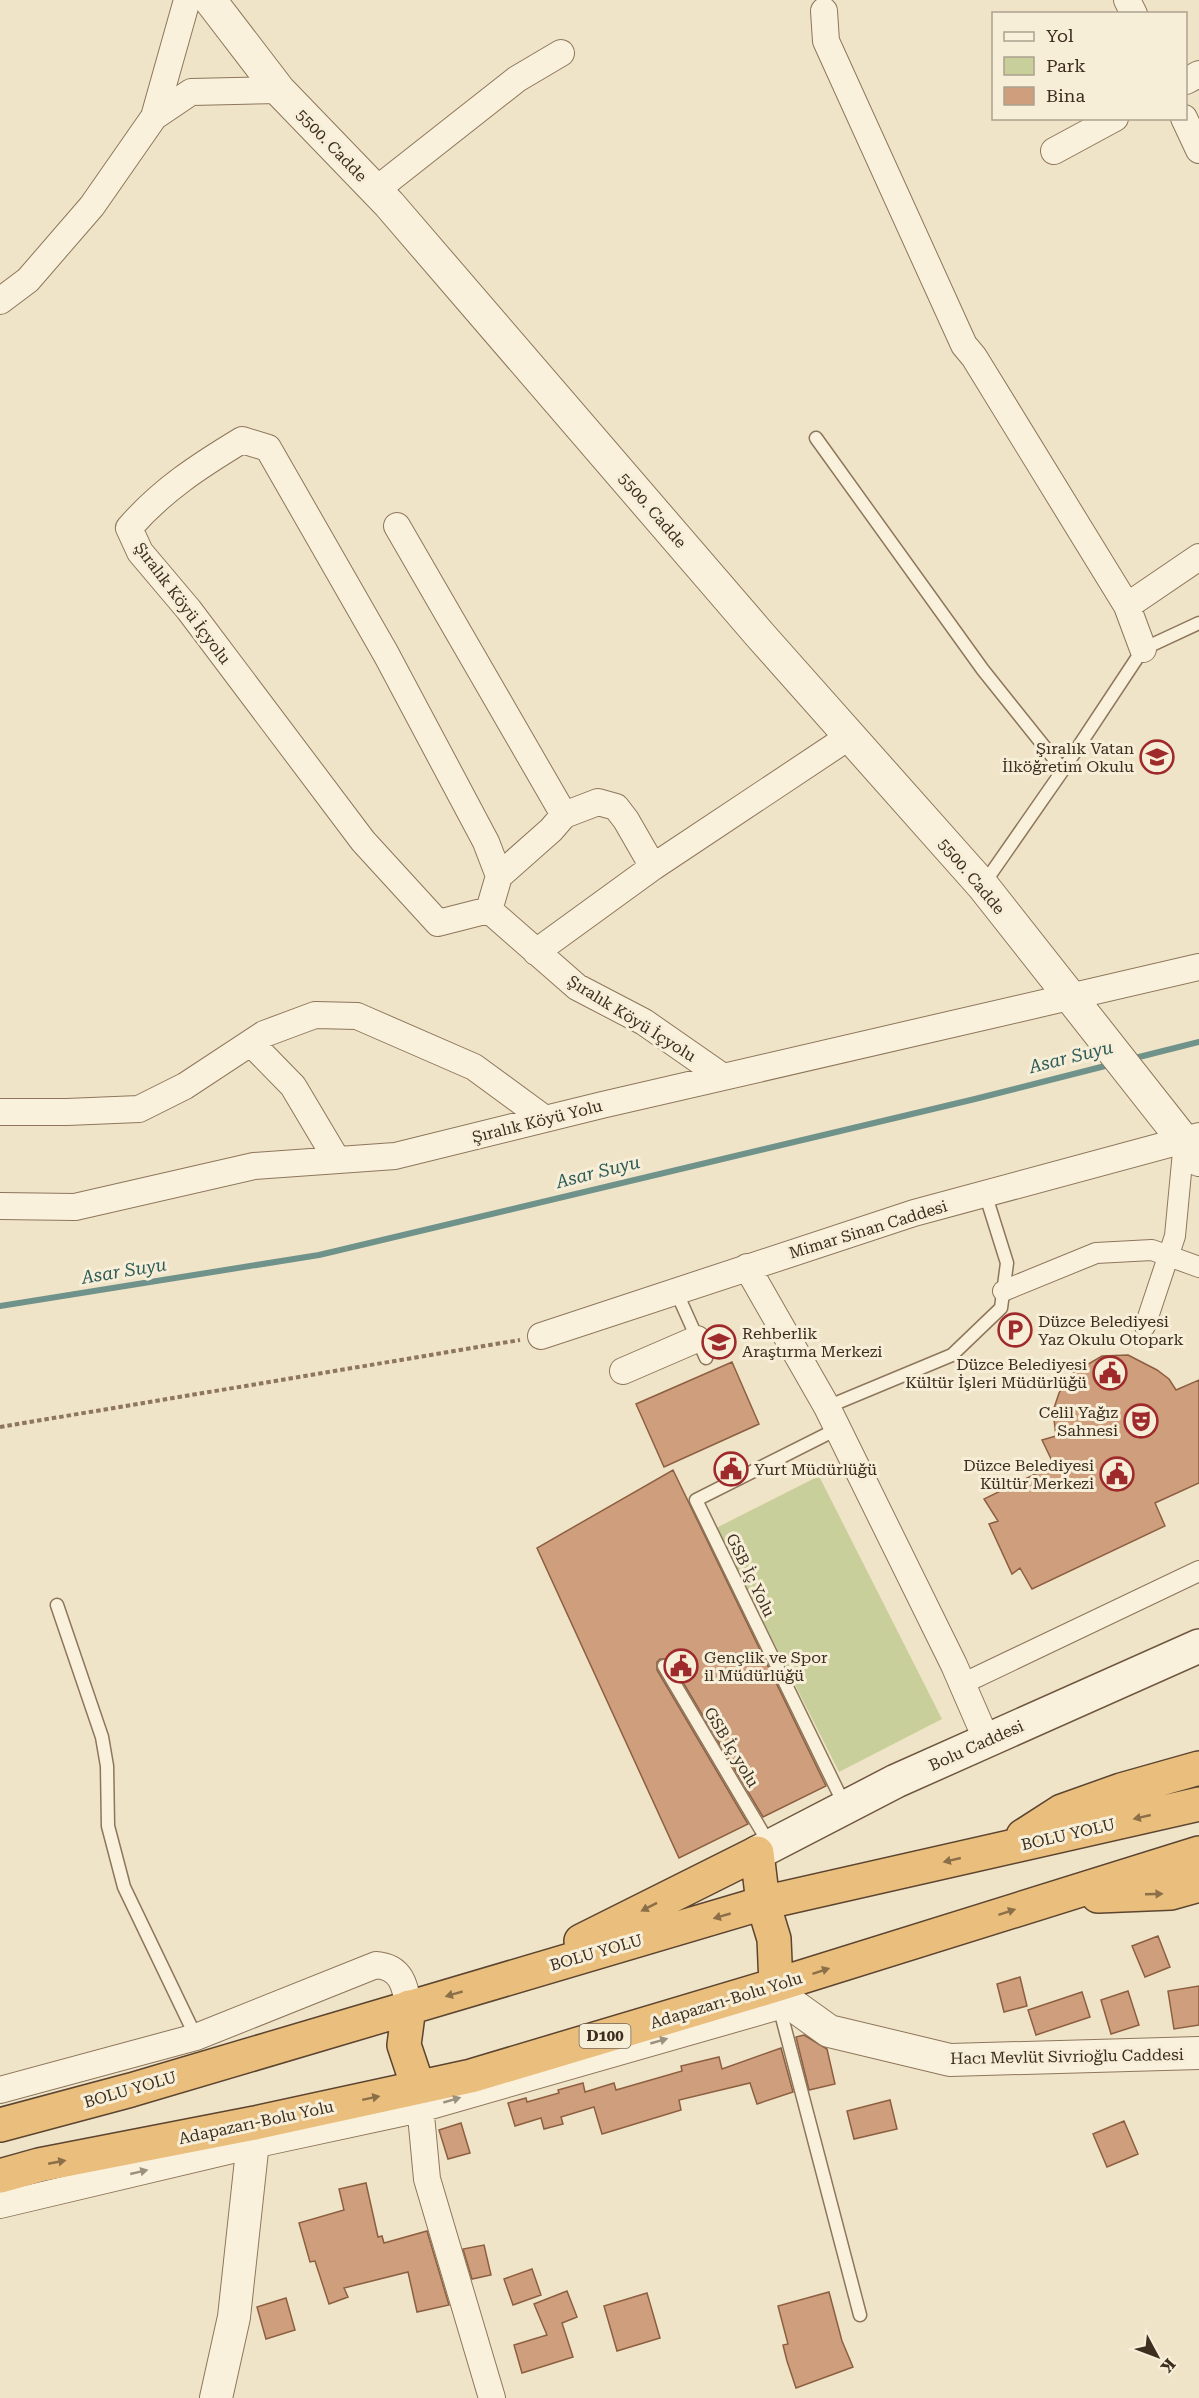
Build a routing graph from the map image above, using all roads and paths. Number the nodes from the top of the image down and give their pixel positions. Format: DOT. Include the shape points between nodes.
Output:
graph roads {
  1 [pos="187,0"];
  2 [pos="210,0"];
  3 [pos="824,11"];
  4 [pos="561,53"];
  5 [pos="279,90"];
  6 [pos="154,117"];
  7 [pos="1111,120"];
  8 [pos="1185,120"];
  9 [pos="1199,150"];
  10 [pos="1054,151"];
  11 [pos="376,190"];
  12 [pos="0,301"];
  13 [pos="816,438"];
  14 [pos="397,526"];
  15 [pos="1199,557"];
  16 [pos="1127,606"];
  17 [pos="1199,623"];
  18 [pos="1143,649"];
  19 [pos="850,736"];
  20 [pos="1063,770"];
  21 [pos="564,815"];
  22 [pos="654,867"];
  23 [pos="499,876"];
  24 [pos="982,886"];
  25 [pos="489,910"];
  26 [pos="536,952"];
  27 [pos="1199,967"];
  28 [pos="1068,996"];
  29 [pos="250,1043"];
  30 [pos="723,1077"];
  31 [pos="0,1112"];
  32 [pos="545,1119"];
  33 [pos="1187,1139"];
  34 [pos="337,1160"];
  35 [pos="985,1193"];
  36 [pos="0,1206"];
  37 [pos="1168,1256"];
  38 [pos="747,1267"];
  39 [pos="1199,1267"];
  40 [pos="676,1291"];
  41 [pos="1003,1291"];
  42 [pos="1145,1326"];
  43 [pos="541,1336"];
  44 [pos="701,1348"];
  45 [pos="623,1371"];
  46 [pos="832,1418"];
  47 [pos="0,1427"];
  48 [pos="1199,1571"];
  49 [pos="57,1605"];
  50 [pos="1199,1646"];
  51 [pos="664,1666"];
  52 [pos="963,1684"];
  53 [pos="987,1740"];
  54 [pos="1199,1768"];
  55 [pos="1199,1804"];
  56 [pos="846,1807"];
  57 [pos="764,1849"];
  58 [pos="1003,1849"];
  59 [pos="1199,1852"];
  60 [pos="1199,1886"];
  61 [pos="1054,1897"];
  62 [pos="764,1903"];
  63 [pos="504,1979"];
  64 [pos="782,1998"];
  65 [pos="409,2007"];
  66 [pos="196,2037"];
  67 [pos="1199,2053"];
  68 [pos="0,2090"];
  69 [pos="419,2098"];
  70 [pos="0,2124"];
  71 [pos="254,2134"];
  72 [pos="0,2176"];
  73 [pos="0,2205"];
  74 [pos="860,2314"];
  75 [pos="216,2398"];
  76 [pos="492,2398"];
  1 -- 6 [label="street"];
  2 -- 5 [label="street, 5500. Cadde"];
  3 -- 16 [label="street" via="826,41 964,345"];
  4 -- 11 [label="street" via="517,79"];
  5 -- 6 [label="street" via="191,92"];
  5 -- 11 [label="street, 5500. Cadde"];
  6 -- 12 [label="street" via="92,206 28,280"];
  7 -- 10 [label="street"];
  8 -- 9 [label="street"];
  11 -- 19 [label="street, 5500. Cadde"];
  13 -- 20 [label="lane" via="983,670"];
  14 -- 21 [label="street"];
  15 -- 16 [label="street"];
  16 -- 18 [label="street"];
  17 -- 18 [label="lane"];
  18 -- 20 [label="lane"];
  19 -- 22 [label="street"];
  19 -- 24 [label="street, 5500. Cadde"];
  20 -- 24 [label="lane"];
  21 -- 22 [label="street" via="598,802 616,807"];
  21 -- 23 [label="street"];
  22 -- 26 [label="street"];
  23 -- 25 [label="street"];
  23 -- 25 [label="street, Şıralık Köyü İçyolu" via="486,842 386,654 268,448 242,440 197,467 150,504 129,528 140,552 189,610 363,841 438,923"];
  24 -- 28 [label="street, 5500. Cadde"];
  25 -- 26 [label="street, Şıralık Köyü İçyolu"];
  26 -- 30 [label="street, Şıralık Köyü İçyolu" via="577,987 644,1022"];
  27 -- 28 [label="street, Şıralık Köyü Yolu"];
  28 -- 30 [label="street, Şıralık Köyü Yolu"];
  28 -- 33 [label="street, 5500. Cadde"];
  29 -- 31 [label="street" via="185,1086 139,1109"];
  29 -- 32 [label="street" via="315,1015 357,1016 474,1066"];
  29 -- 34 [label="street" via="293,1086"];
  30 -- 32 [label="street, Şıralık Köyü Yolu"];
  32 -- 34 [label="street, Şıralık Köyü Yolu" via="395,1156"];
  33 -- 35 [label="street, Mimar Sinan Caddesi"];
  33 -- 37 [label="street" via="1175,1236"];
  34 -- 36 [label="street, Şıralık Köyü Yolu" via="254,1166 75,1207"];
  35 -- 38 [label="street, Mimar Sinan Caddesi"];
  35 -- 41 [label="lane" via="1007,1263"];
  37 -- 39 [label="street"];
  37 -- 41 [label="street" via="1152,1250 1096,1253"];
  37 -- 42 [label="street"];
  38 -- 40 [label="street, Mimar Sinan Caddesi"];
  38 -- 46 [label="street"];
  40 -- 43 [label="street, Mimar Sinan Caddesi"];
  40 -- 44 [label="lane"];
  41 -- 46 [label="lane" via="1000,1308 952,1355"];
  43 -- 47 [label="path"];
  44 -- 45 [label="street"];
  46 -- 52 [label="street"];
  46 -- 56 [label="lane, GSB İç Yolu" via="696,1500"];
  48 -- 52 [label="street"];
  49 -- 66 [label="lane" via="102,1737 107,1766 108,1826 124,1887"];
  50 -- 53 [label="main road, Bolu Caddesi"];
  51 -- 57 [label="lane, GSB İç yolu"];
  52 -- 53 [label="street"];
  53 -- 56 [label="main road, Bolu Caddesi"];
  54 -- 58 [label="highway" via="1062,1811"];
  55 -- 58 [label="highway, BOLU YOLU, one-way"];
  56 -- 57 [label="main road, Bolu Caddesi"];
  57 -- 62 [label="highway"];
  57 -- 63 [label="highway, one-way"];
  58 -- 62 [label="highway, BOLU YOLU, one-way"];
  59 -- 61 [label="highway, Adapazarı-Bolu Yolu / D100"];
  61 -- 60 [label="highway, one-way" via="1171,1893"];
  64 -- 61 [label="highway, Adapazarı-Bolu Yolu / D100, one-way"];
  62 -- 63 [label="highway, BOLU YOLU, one-way"];
  62 -- 64 [label="highway" via="774,1939"];
  63 -- 65 [label="highway, BOLU YOLU, one-way"];
  64 -- 67 [label="street, Hacı Mevlüt Sivrioğlu Caddesi" via="829,2031 950,2060"];
  69 -- 64 [label="highway, Adapazarı-Bolu Yolu / D100, one-way" via="471,2076"];
  64 -- 74 [label="lane"];
  65 -- 66 [label="street" via="400,1976 376,1965"];
  65 -- 69 [label="highway" via="404,2045"];
  65 -- 70 [label="highway, BOLU YOLU" via="131,2090"];
  66 -- 68 [label="street"];
  71 -- 69 [label="highway, Adapazarı-Bolu Yolu / D100, one-way"];
  69 -- 76 [label="street" via="427,2179"];
  72 -- 71 [label="highway, Adapazarı-Bolu Yolu / D100, one-way" via="39,2165"];
  73 -- 71 [label="street, one-way"];
  71 -- 75 [label="street" via="234,2317"];
}
